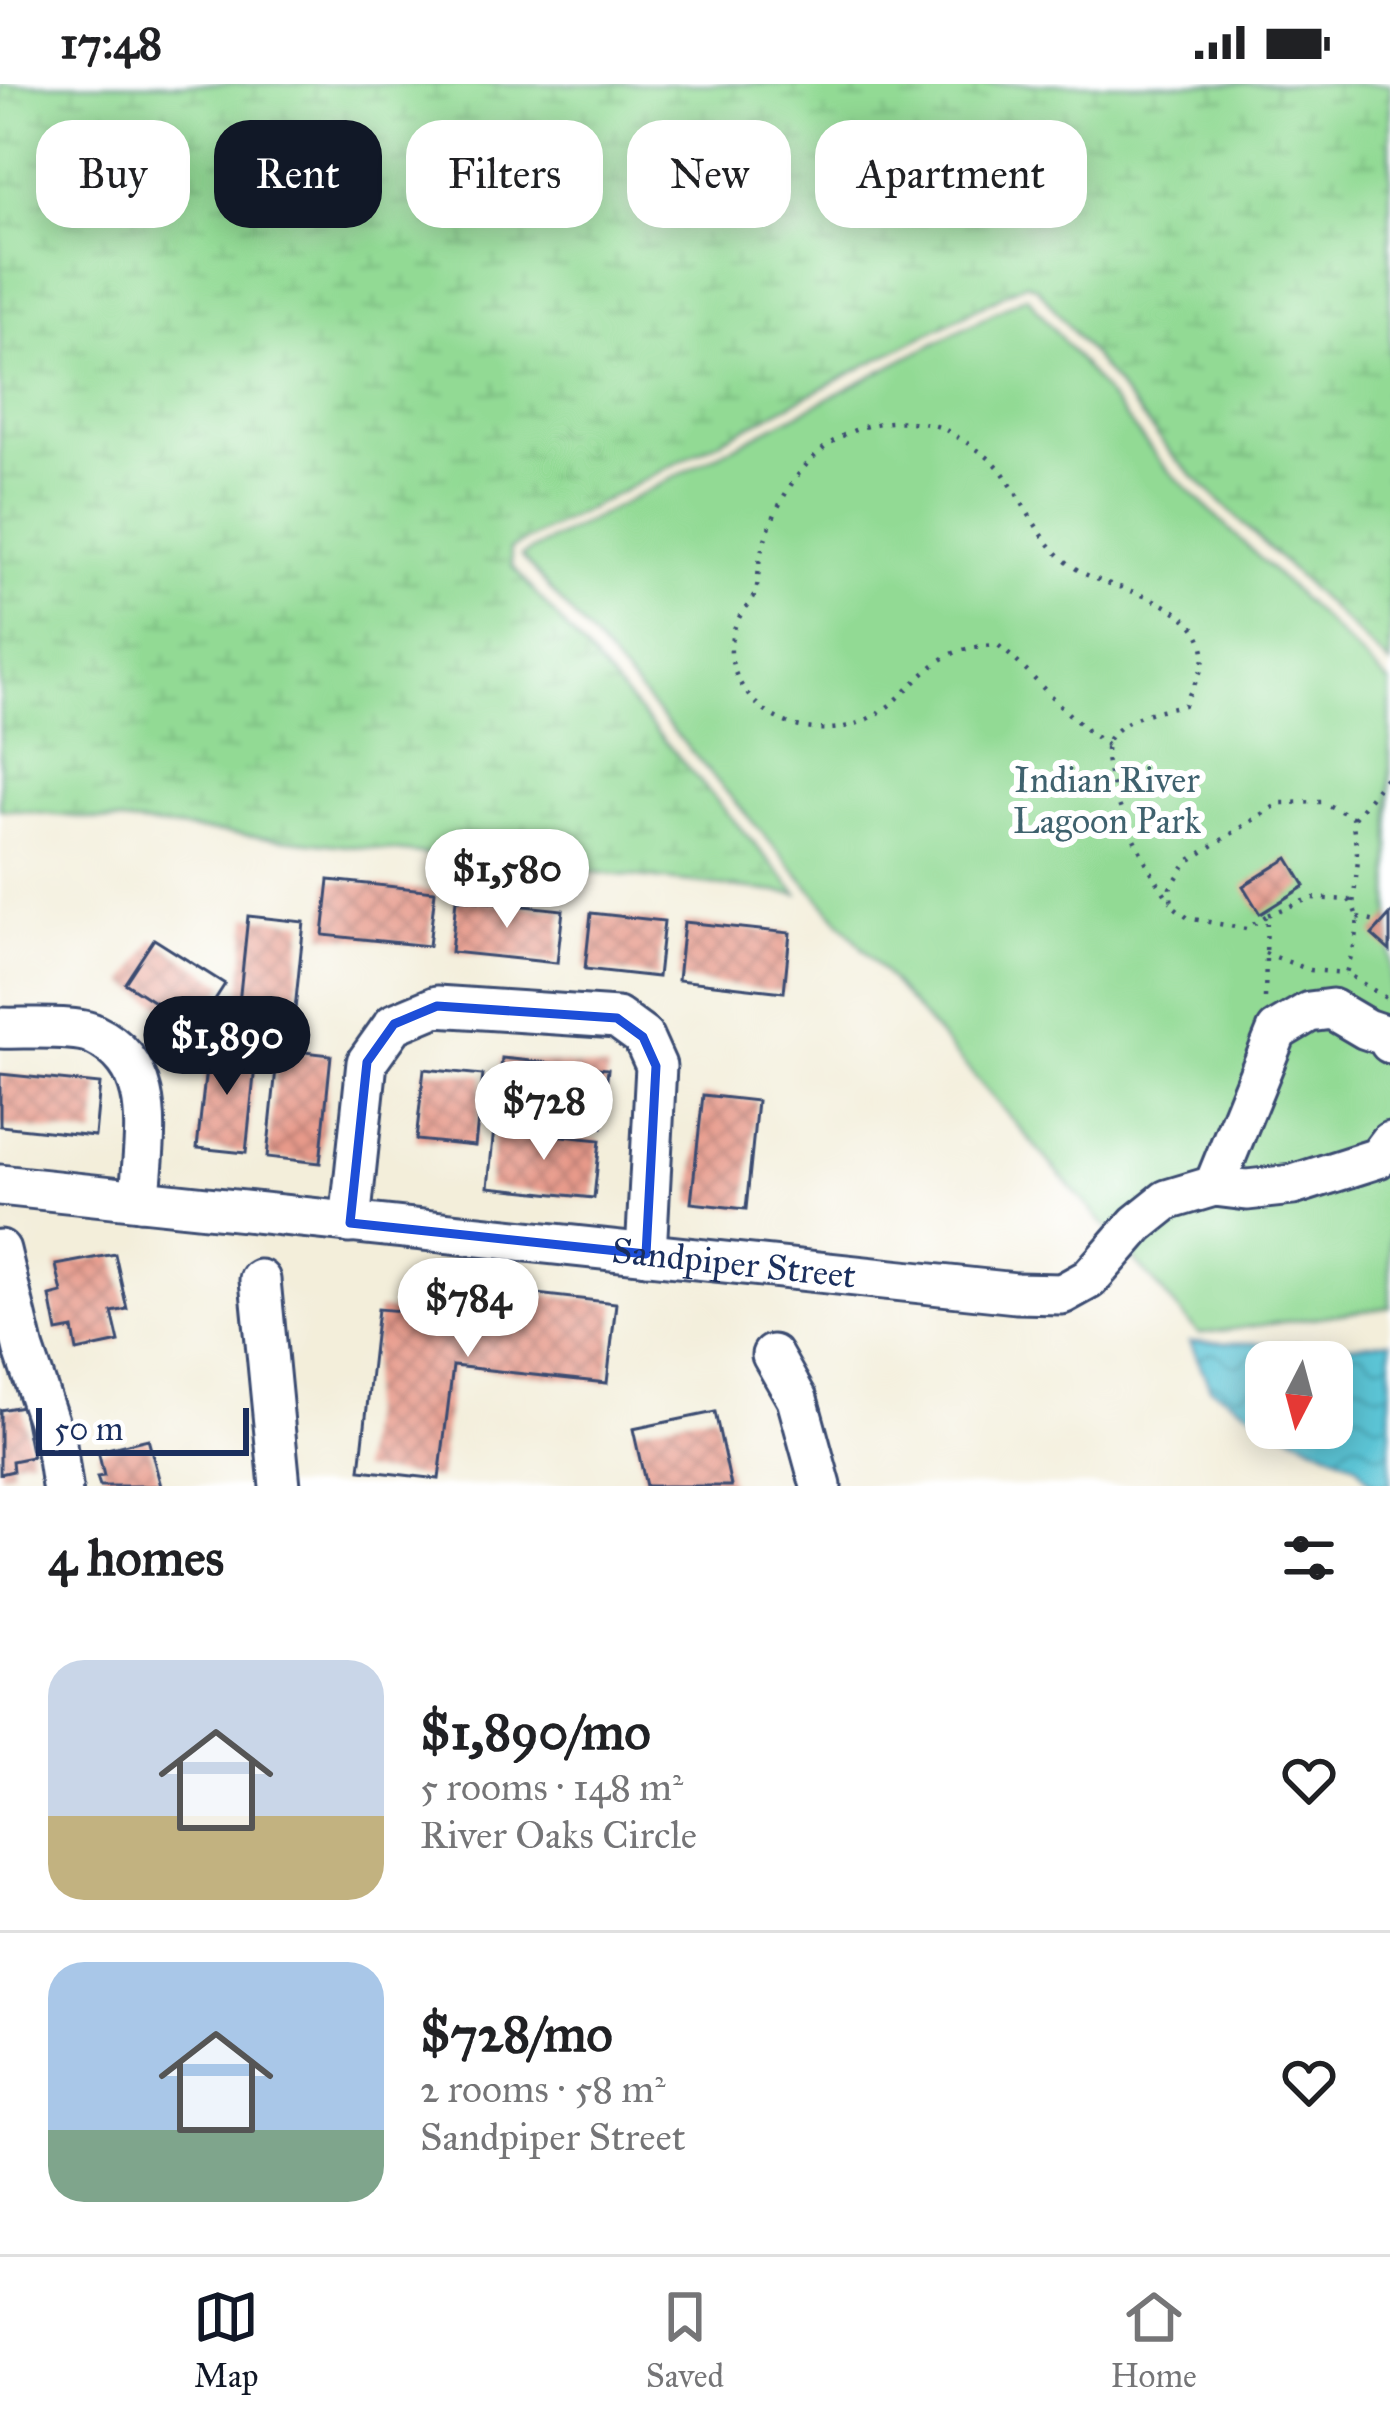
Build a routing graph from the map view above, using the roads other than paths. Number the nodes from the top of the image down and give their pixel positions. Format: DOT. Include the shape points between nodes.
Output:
graph roads {
  1 [pos="0,1028"];
  2 [pos="1390,1043"];
  3 [pos="1390,1142"];
  4 [pos="0,1185"];
  5 [pos="1214,1186"];
  6 [pos="140,1200"];
  7 [pos="350,1223"];
  8 [pos="0,1250"];
  9 [pos="646,1254"];
  10 [pos="260,1280"];
  11 [pos="772,1355"];
  12 [pos="62,1486"];
  13 [pos="280,1486"];
  14 [pos="821,1486"];
  1 -- 6 [label="street" via="91,1033 132,1066 145,1094"];
  2 -- 5 [label="street" via="1332,1009 1277,1031"];
  3 -- 5 [label="street, Sandpiper Street" via="1378,1158 1293,1185"];
  4 -- 6 [label="street, Sandpiper Street"];
  5 -- 9 [label="street, Sandpiper Street" via="1167,1200 1089,1279 1062,1294"];
  6 -- 7 [label="street, Sandpiper Street"];
  7 -- 9 [label="street, Sandpiper Street"];
  7 -- 9 [label="street" via="367,1062 394,1024 437,1006 617,1018 644,1037 656,1066"];
  8 -- 12 [label="street"];
  10 -- 13 [label="street"];
  11 -- 14 [label="street" via="797,1399"];
}
